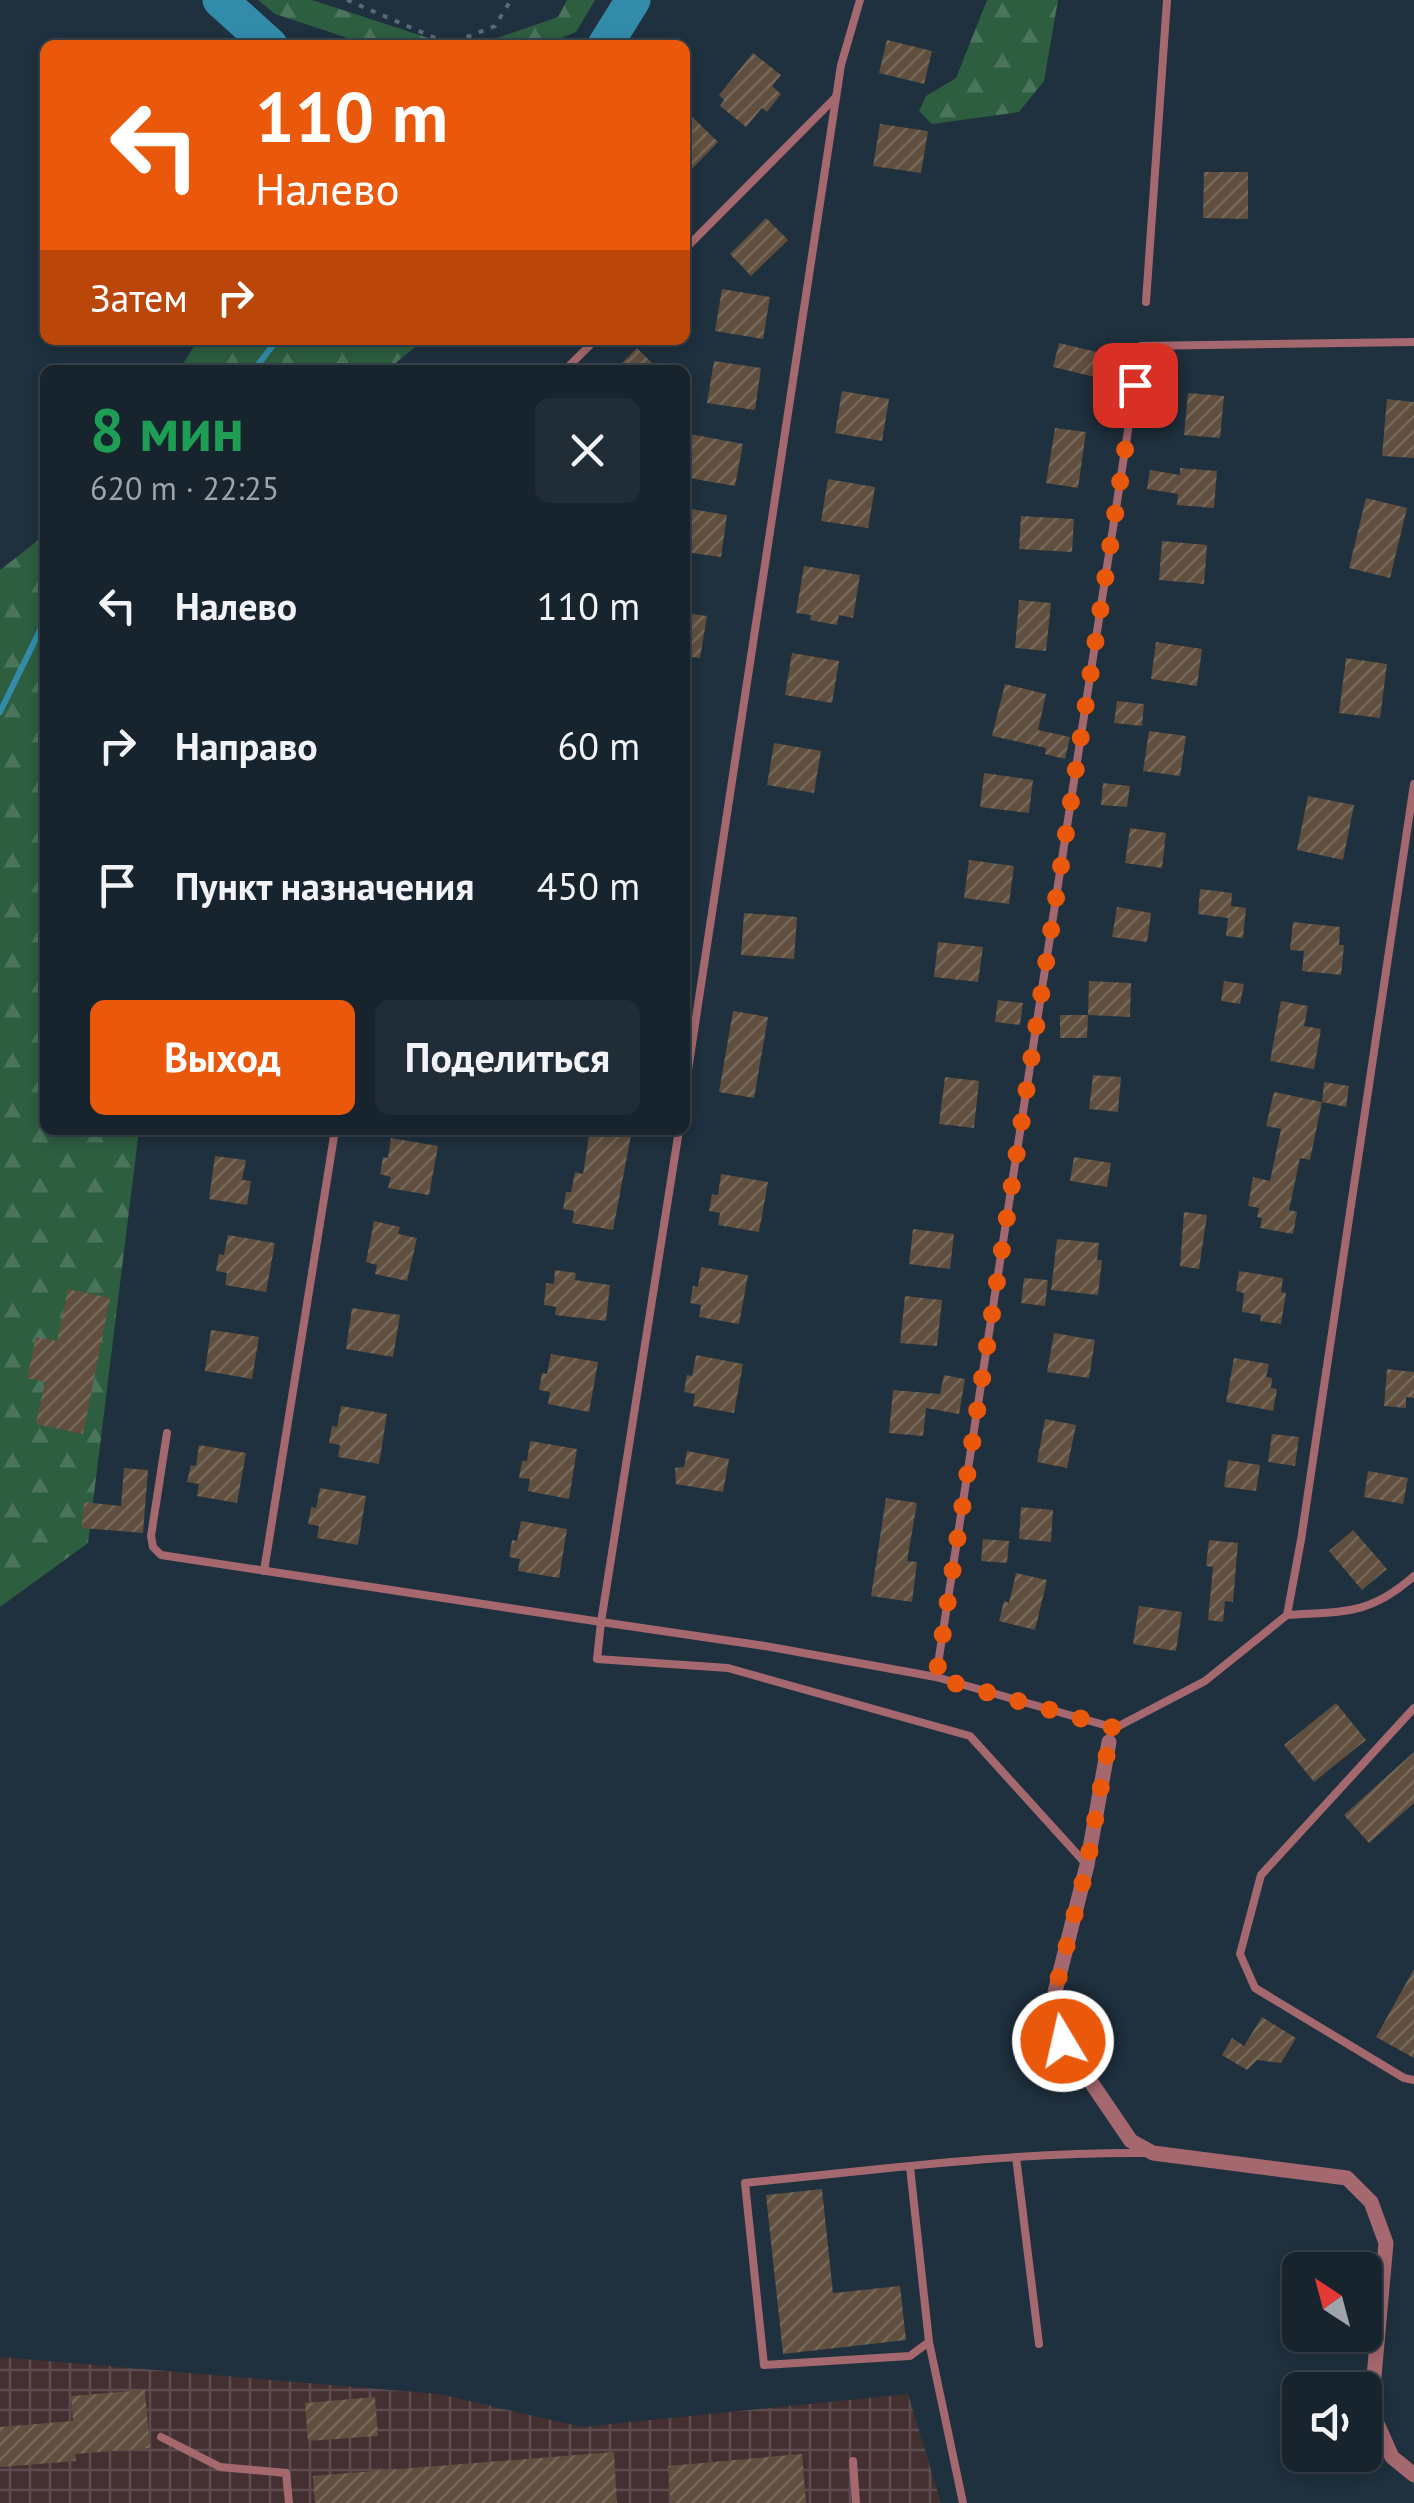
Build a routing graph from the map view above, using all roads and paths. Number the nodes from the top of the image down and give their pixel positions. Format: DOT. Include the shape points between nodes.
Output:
graph roads {
  1 [pos="346,0"];
  2 [pos="511,0"];
  3 [pos="860,0"];
  4 [pos="1167,0"];
  5 [pos="440,40"];
  6 [pos="459,40"];
  7 [pos="836,97"];
  8 [pos="690,244"];
  9 [pos="1146,302"];
  10 [pos="1414,342"];
  11 [pos="590,345"];
  12 [pos="570,365"];
  13 [pos="1414,784"];
  14 [pos="690,1057"];
  15 [pos="335,1135"];
  16 [pos="678,1135"];
  17 [pos="167,1432"];
  18 [pos="264,1570"];
  19 [pos="1414,1576"];
  20 [pos="1287,1615"];
  21 [pos="601,1622"];
  22 [pos="936,1678"];
  23 [pos="1414,1708"];
  24 [pos="1112,1735"];
  25 [pos="1087,1865"];
  26 [pos="1414,2080"];
  27 [pos="1153,2153"];
  28 [pos="1016,2157"];
  29 [pos="910,2167"];
  30 [pos="929,2342"];
  31 [pos="1038,2344"];
  32 [pos="161,2437"];
  33 [pos="853,2460"];
  34 [pos="1414,2476"];
  35 [pos="289,2503"];
  36 [pos="856,2503"];
  37 [pos="963,2503"];
  1 -- 5 [label="path"];
  2 -- 6 [label="path" via="495,26"];
  3 -- 7 [label="lane"];
  4 -- 9 [label="lane"];
  7 -- 8 [label="lane"];
  7 -- 14 [label="lane"];
  10 -- 22 [label="lane" via="1141,346"];
  11 -- 12 [label="lane"];
  13 -- 20 [label="lane"];
  15 -- 18 [label="lane"];
  16 -- 21 [label="lane"];
  17 -- 18 [label="lane" via="153,1547 161,1555"];
  18 -- 21 [label="lane"];
  19 -- 20 [label="lane" via="1366,1609"];
  20 -- 24 [label="lane" via="1205,1681"];
  21 -- 22 [label="lane"];
  21 -- 25 [label="lane" via="597,1659 728,1668 970,1736"];
  22 -- 24 [label="lane"];
  23 -- 26 [label="lane" via="1261,1875 1240,1954 1254,1988"];
  24 -- 25 [label="street"];
  25 -- 27 [label="street" via="1055,1992 1063,2041 1131,2141"];
  27 -- 28 [label="lane"];
  27 -- 34 [label="street" via="1347,2178 1371,2202 1386,2243 1371,2410 1392,2457"];
  28 -- 29 [label="lane"];
  28 -- 31 [label="lane"];
  29 -- 30 [label="lane"];
  29 -- 30 [label="lane" via="745,2184 764,2365 910,2356"];
  30 -- 37 [label="lane"];
  32 -- 35 [label="lane" via="220,2467 286,2473"];
  33 -- 36 [label="lane"];
}
